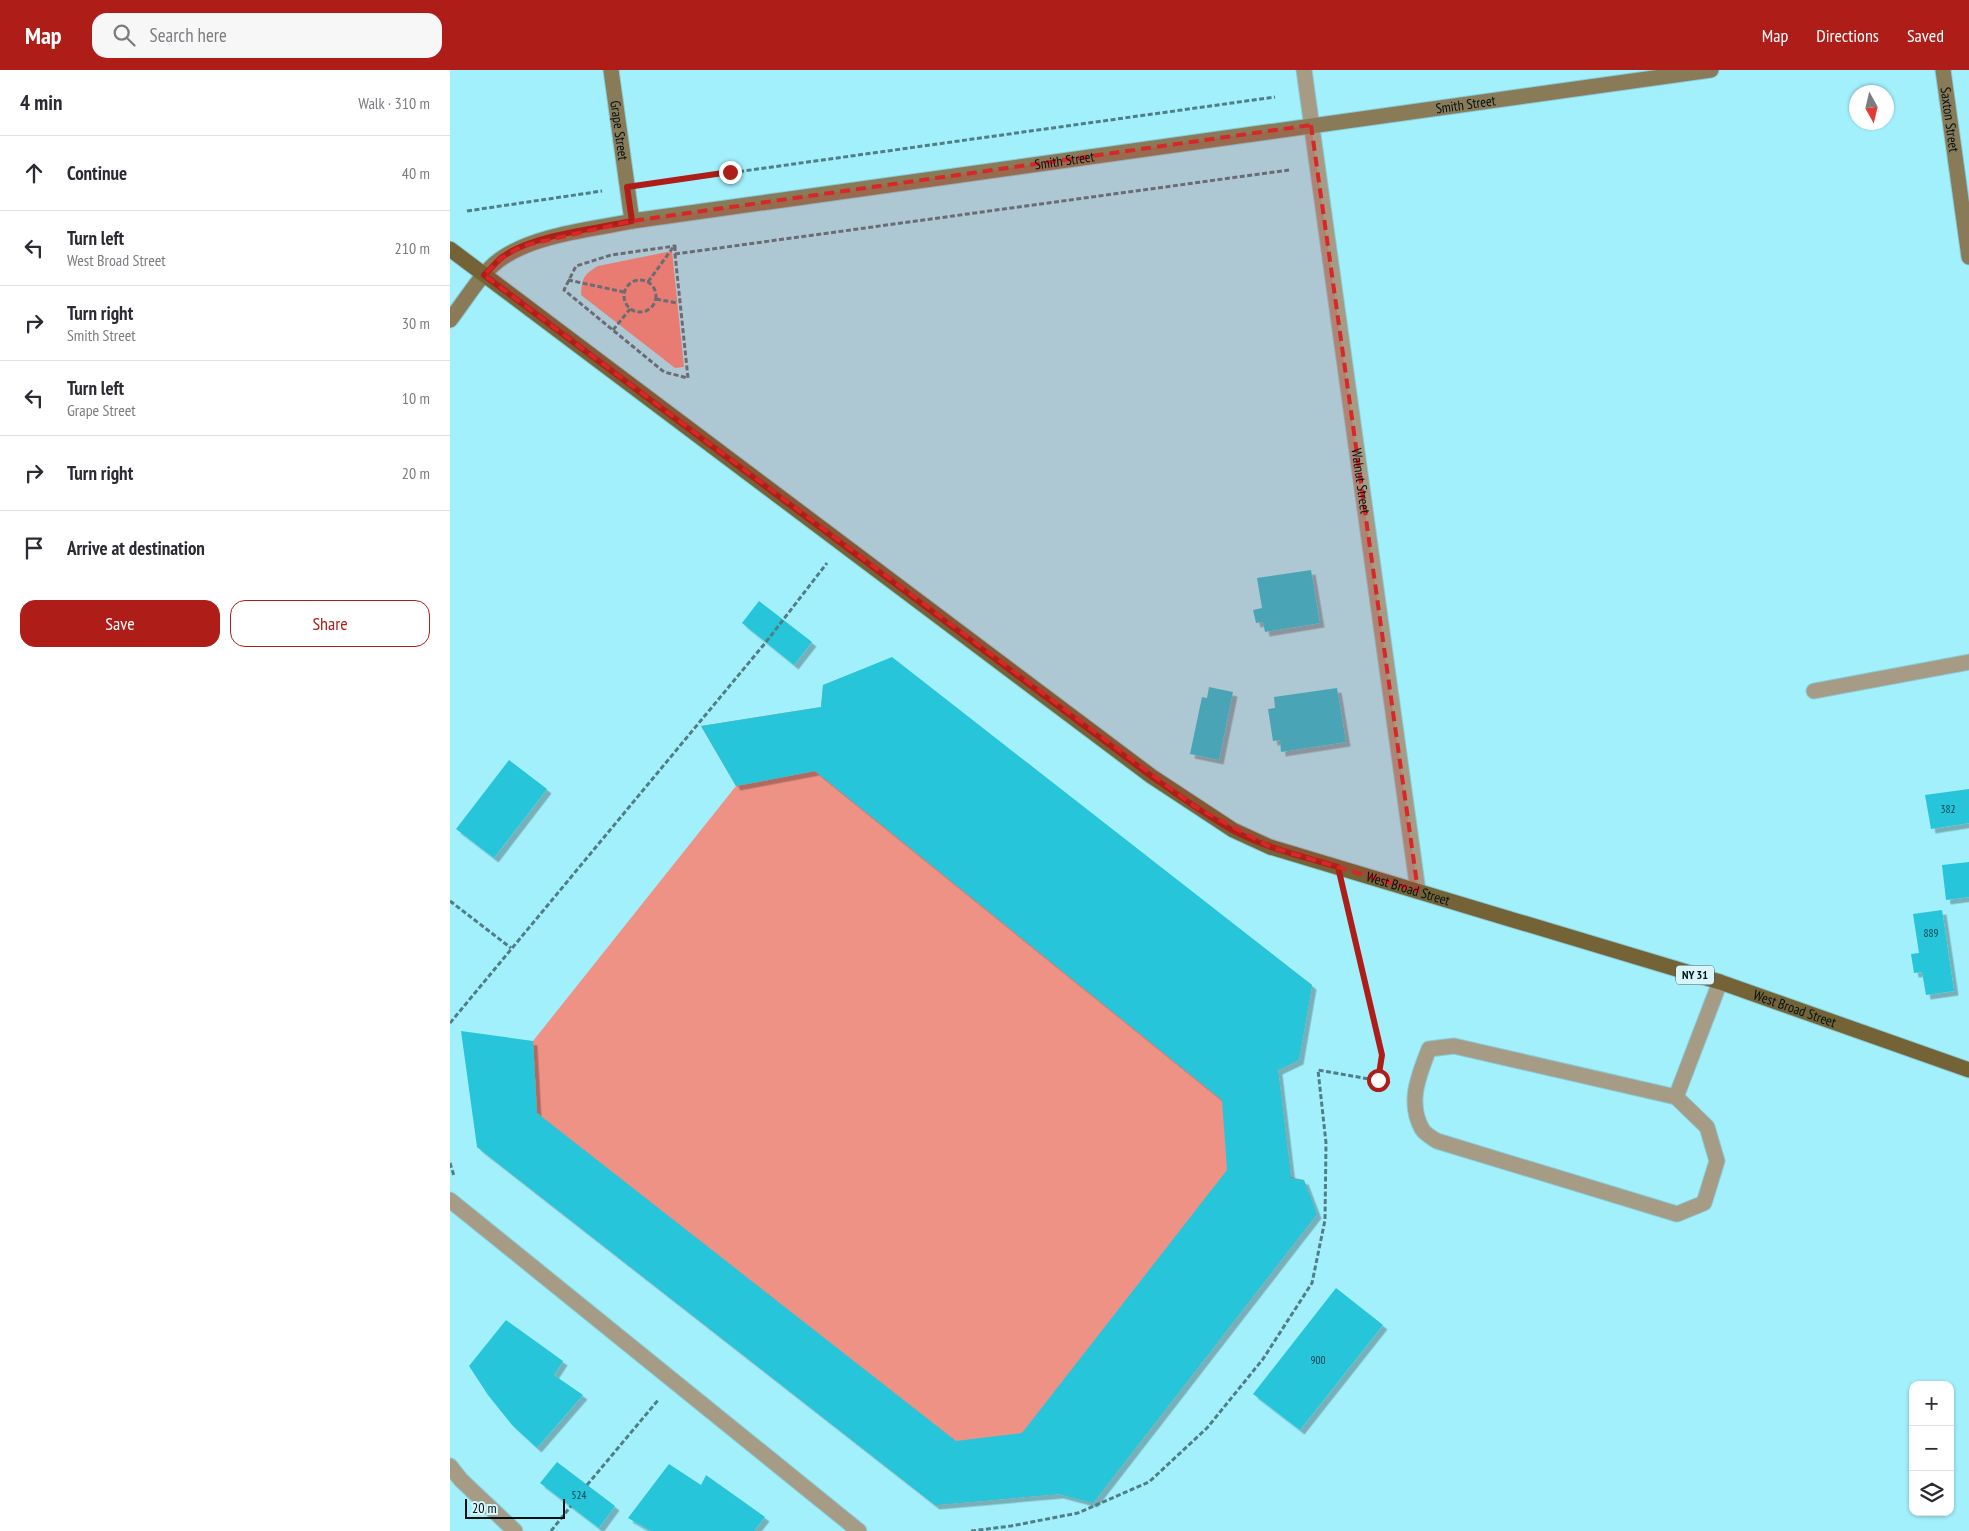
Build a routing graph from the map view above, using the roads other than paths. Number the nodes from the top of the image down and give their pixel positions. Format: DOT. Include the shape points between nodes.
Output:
graph roads {
  1 [pos="611,70"];
  2 [pos="1304,70"];
  3 [pos="1712,70"];
  4 [pos="1943,70"];
  5 [pos="1311,125"];
  6 [pos="632,221"];
  7 [pos="450,249"];
  8 [pos="1969,257"];
  9 [pos="484,275"];
  10 [pos="450,320"];
  11 [pos="1969,662"];
  12 [pos="1814,691"];
  13 [pos="1418,891"];
  14 [pos="1720,982"];
  15 [pos="1969,1070"];
  16 [pos="1676,1097"];
  17 [pos="450,1200"];
  18 [pos="450,1466"];
  19 [pos="515,1531"];
  20 [pos="859,1531"];
  1 -- 6 [label="street, Grape Street"];
  2 -- 5 [label="street, Walnut Street"];
  3 -- 5 [label="street, Smith Street"];
  4 -- 8 [label="street, Saxton Street"];
  5 -- 6 [label="street, Smith Street"];
  5 -- 13 [label="street, Walnut Street"];
  6 -- 9 [label="street, Smith Street" via="522,246 501,258"];
  7 -- 9 [label="main road, West Broad Street / NY 31"];
  9 -- 10 [label="street, Smith Street"];
  9 -- 13 [label="main road, West Broad Street / NY 31" via="1194,806 1233,830 1270,847"];
  11 -- 12 [label="street"];
  13 -- 14 [label="main road, West Broad Street / NY 31"];
  14 -- 15 [label="main road, West Broad Street / NY 31"];
  14 -- 16 [label="street"];
  16 -- 16 [label="street" via="1707,1127 1717,1161 1704,1203 1677,1214 1437,1141 1423,1130 1414,1108 1416,1082 1429,1049 1454,1046"];
  17 -- 20 [label="street"];
  18 -- 19 [label="street"];
}
